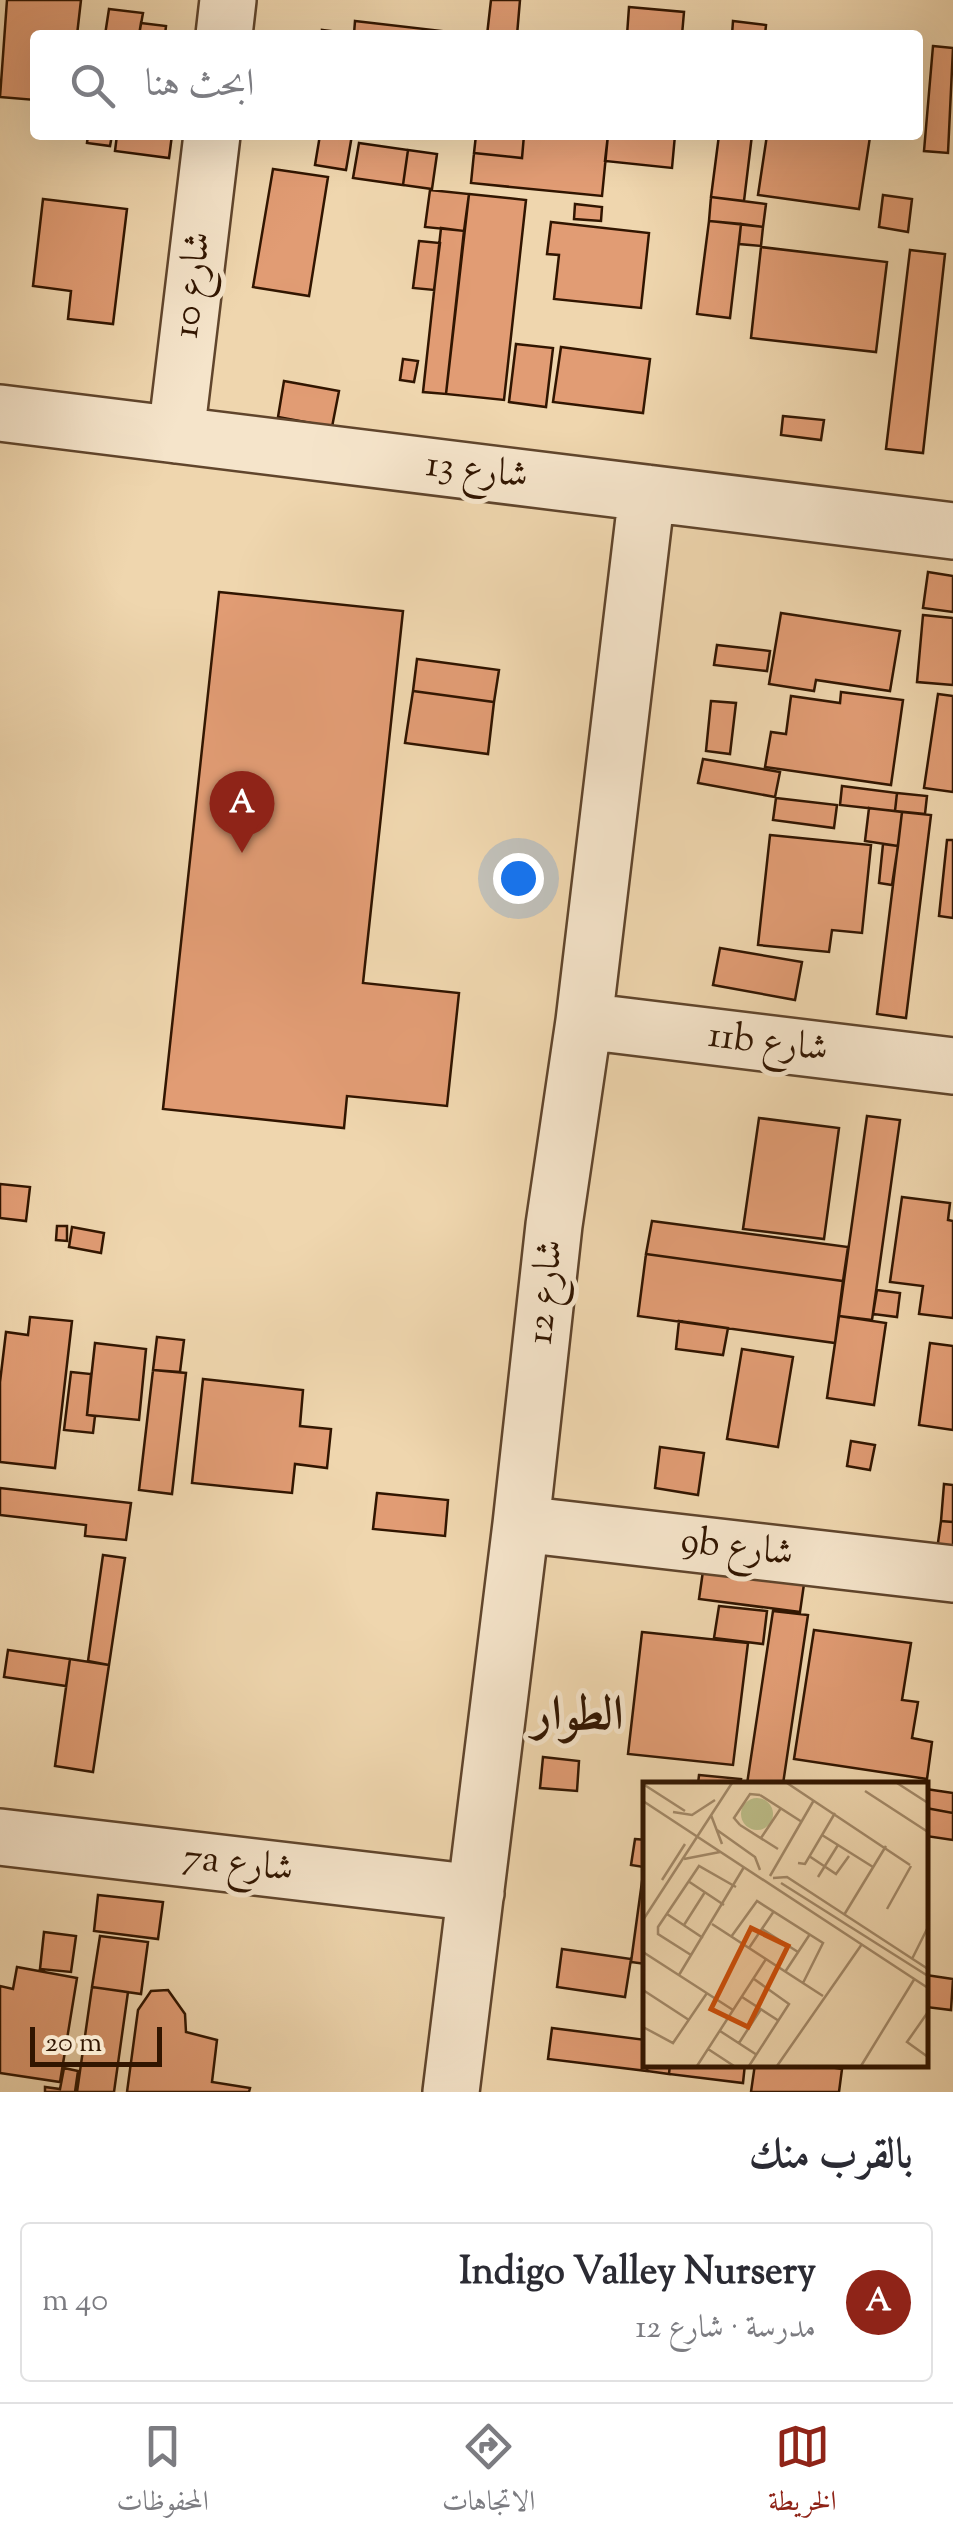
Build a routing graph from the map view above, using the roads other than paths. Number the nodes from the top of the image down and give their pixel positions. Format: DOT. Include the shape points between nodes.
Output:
graph roads {
  1 [pos="228,0"];
  2 [pos="225,30"];
  3 [pos="211,140"];
  4 [pos="0,413"];
  5 [pos="176,435"];
  6 [pos="647,493"];
  7 [pos="953,531"];
  8 [pos="584,1021"];
  9 [pos="953,1066"];
  10 [pos="521,1524"];
  11 [pos="953,1574"];
  12 [pos="0,1836"];
  13 [pos="476,1893"];
  14 [pos="451,2092"];
  1 -- 2 [label="street"];
  3 -- 5 [label="street, شارع 10"];
  4 -- 5 [label="street, شارع 13"];
  5 -- 6 [label="street, شارع 13"];
  6 -- 7 [label="street, شارع 13"];
  6 -- 8 [label="street, شارع 12"];
  8 -- 9 [label="street, 11b شارع"];
  8 -- 10 [label="street, شارع 12"];
  10 -- 11 [label="street, 9b شارع"];
  10 -- 13 [label="street, شارع 12"];
  12 -- 13 [label="street, 7a شارع"];
  13 -- 14 [label="street, شارع 12"];
}
